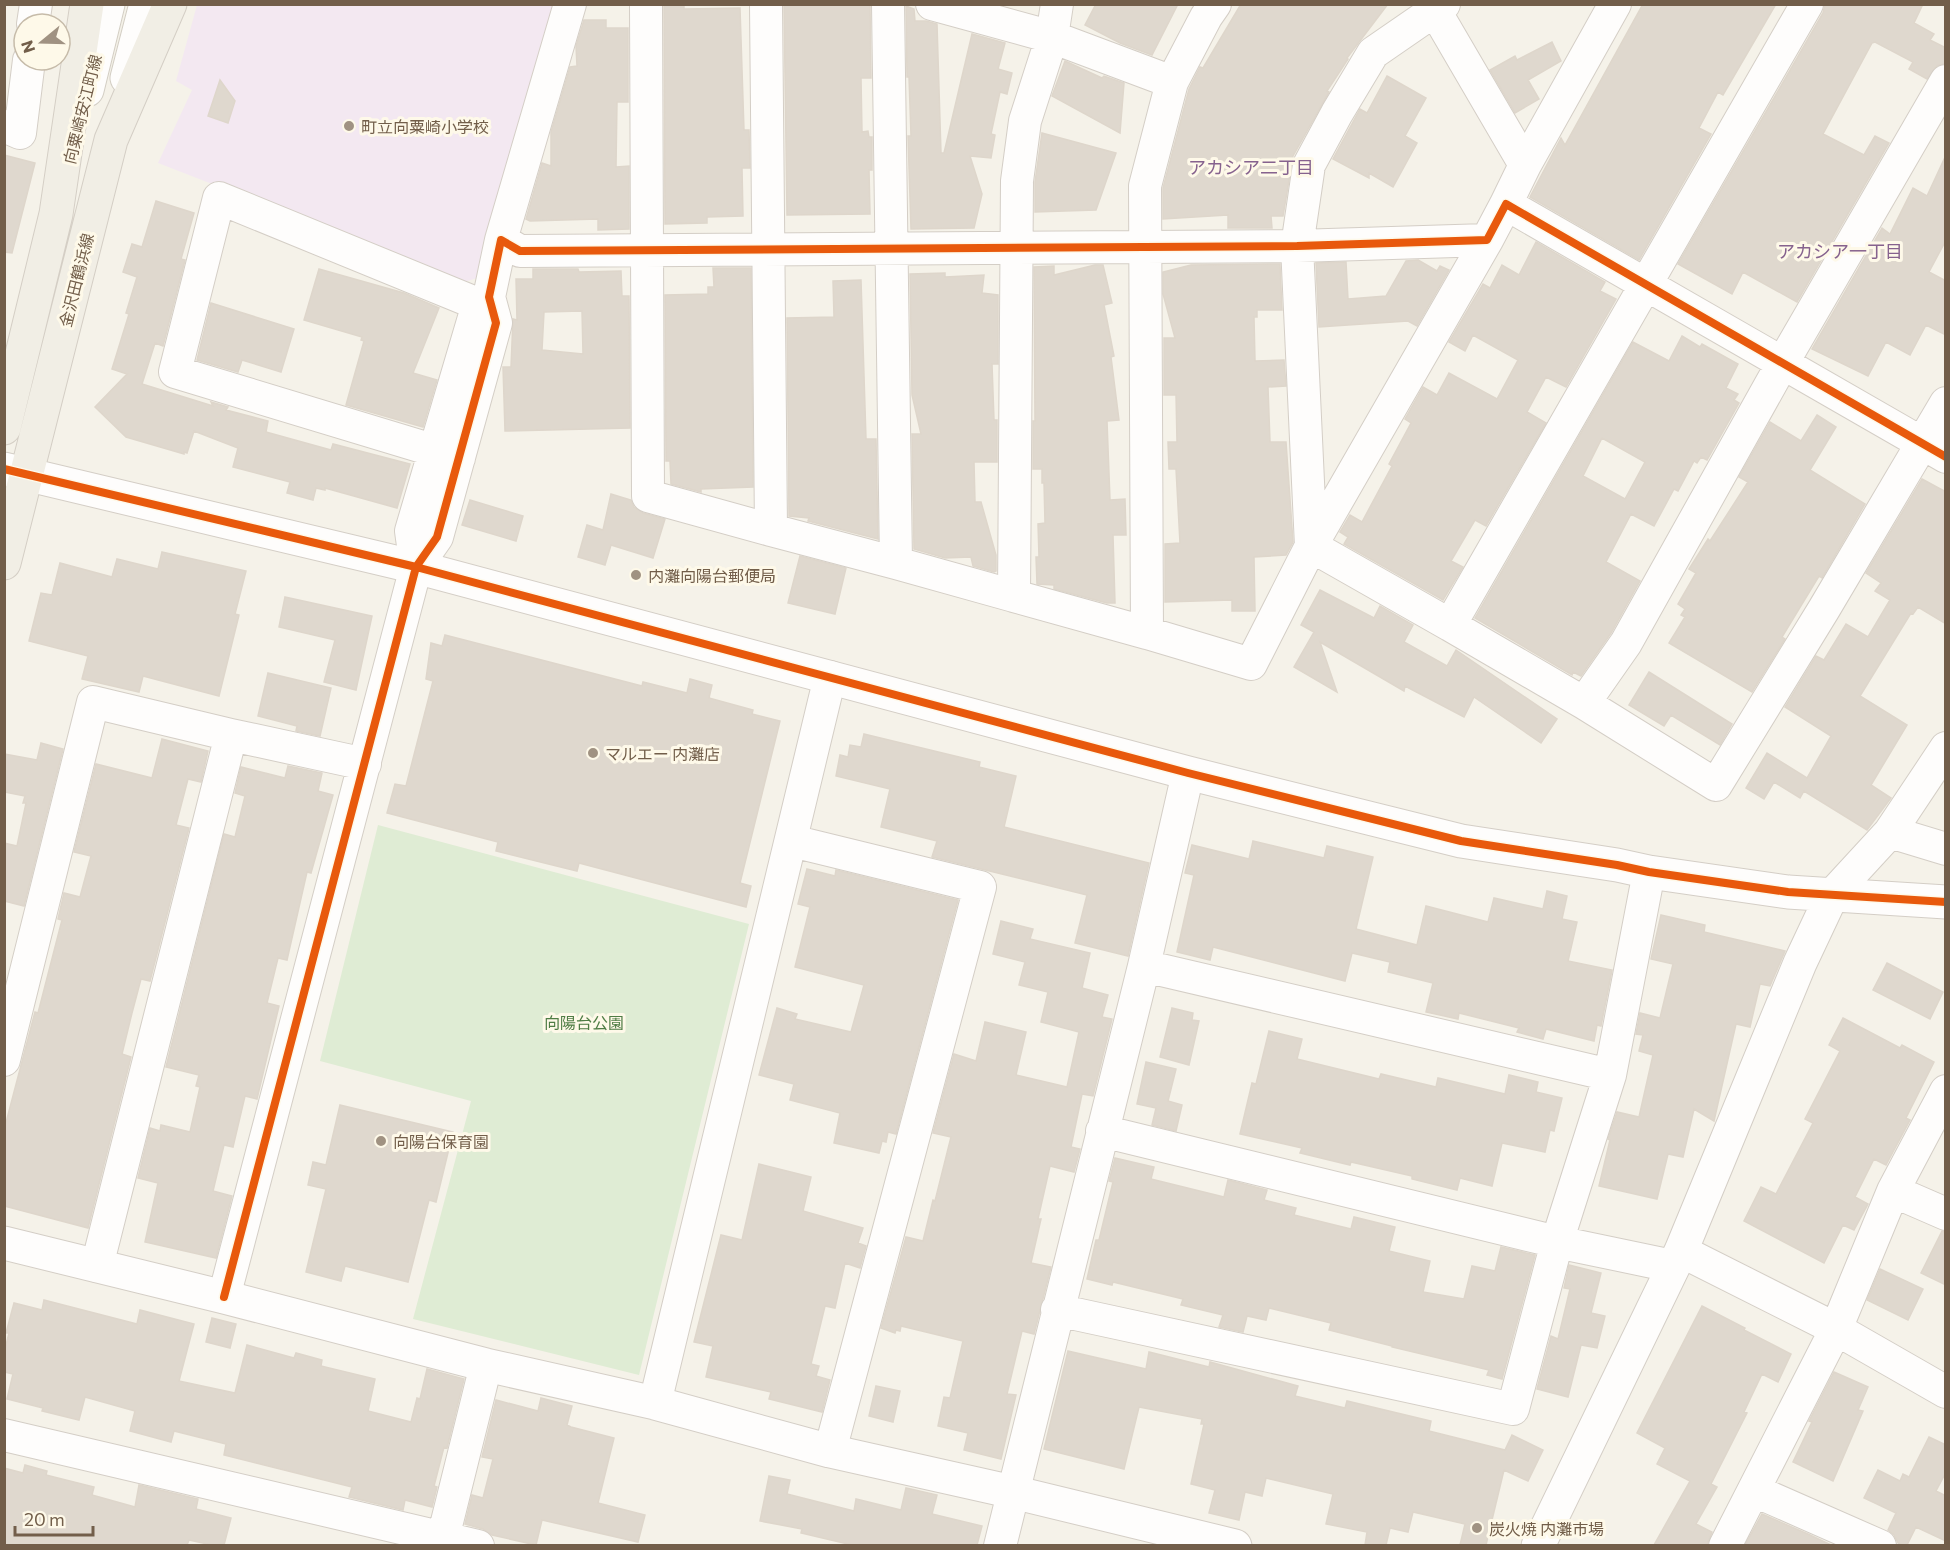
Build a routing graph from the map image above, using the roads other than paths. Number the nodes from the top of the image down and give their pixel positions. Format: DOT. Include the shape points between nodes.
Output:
graph roads {
  1 [pos="87,4"];
  2 [pos="108,4"];
  3 [pos="146,4"];
  4 [pos="170,4"];
  5 [pos="570,4"];
  6 [pos="646,4"];
  7 [pos="766,4"];
  8 [pos="888,4"];
  9 [pos="932,4"];
  10 [pos="1056,4"];
  11 [pos="1215,4"];
  12 [pos="1615,4"];
  13 [pos="1807,4"];
  14 [pos="1436,6"];
  15 [pos="1052,37"];
  16 [pos="28,72"];
  17 [pos="1946,81"];
  18 [pos="1172,82"];
  19 [pos="4,126"];
  20 [pos="111,140"];
  21 [pos="1525,165"];
  22 [pos="1506,204"];
  23 [pos="56,214"];
  24 [pos="501,240"];
  25 [pos="1487,240"];
  26 [pos="1015,246"];
  27 [pos="1297,246"];
  28 [pos="1145,247"];
  29 [pos="646,249"];
  30 [pos="768,250"];
  31 [pos="892,250"];
  32 [pos="1647,284"];
  33 [pos="484,300"];
  34 [pos="1782,364"];
  35 [pos="1946,403"];
  36 [pos="4,428"];
  37 [pos="1934,451"];
  38 [pos="447,454"];
  39 [pos="15,472"];
  40 [pos="771,530"];
  41 [pos="1311,546"];
  42 [pos="896,562"];
  43 [pos="4,563"];
  44 [pos="416,567"];
  45 [pos="1014,596"];
  46 [pos="1450,625"];
  47 [pos="1147,633"];
  48 [pos="830,677"];
  49 [pos="1584,703"];
  50 [pos="231,735"];
  51 [pos="1946,748"];
  52 [pos="365,764"];
  53 [pos="1188,773"];
  54 [pos="1890,832"];
  55 [pos="792,842"];
  56 [pos="1946,849"];
  57 [pos="1649,872"];
  58 [pos="1832,895"];
  59 [pos="1946,902"];
  60 [pos="1143,966"];
  61 [pos="4,1060"];
  62 [pos="1610,1075"];
  63 [pos="1946,1091"];
  64 [pos="1102,1131"];
  65 [pos="1893,1191"];
  66 [pos="1946,1214"];
  67 [pos="1557,1242"];
  68 [pos="4,1243"];
  69 [pos="1677,1258"];
  70 [pos="97,1266"];
  71 [pos="224,1297"];
  72 [pos="1057,1310"];
  73 [pos="1836,1329"];
  74 [pos="486,1365"];
  75 [pos="1946,1392"];
  76 [pos="655,1403"];
  77 [pos="4,1435"];
  78 [pos="831,1451"];
  79 [pos="1755,1491"];
  80 [pos="1013,1492"];
  81 [pos="442,1541"];
  82 [pos="478,1545"];
  83 [pos="1000,1545"];
  84 [pos="1235,1545"];
  85 [pos="1538,1545"];
  86 [pos="1725,1545"];
  87 [pos="1880,1545"];
  1 -- 23 [label="main road"];
  2 -- 23 [label="street, 向粟崎安江町線"];
  3 -- 20 [label="street"];
  4 -- 20 [label="main road, 金沢田鶴浜線"];
  5 -- 24 [label="street"];
  6 -- 29 [label="street"];
  7 -- 30 [label="street"];
  8 -- 31 [label="street"];
  9 -- 15 [label="street"];
  10 -- 15 [label="street"];
  11 -- 18 [label="street"];
  12 -- 21 [label="street"];
  13 -- 32 [label="street"];
  14 -- 21 [label="street"];
  14 -- 27 [label="street" via="1373,53 1337,113 1309,165"];
  15 -- 18 [label="street"];
  15 -- 26 [label="street" via="1025,122 1017,181"];
  16 -- 19 [label="street" via="20,133"];
  17 -- 34 [label="street"];
  18 -- 28 [label="street" via="1145,186"];
  20 -- 39 [label="main road, 金沢田鶴浜線"];
  21 -- 22 [label="street"];
  22 -- 25 [label="street"];
  22 -- 32 [label="street"];
  23 -- 36 [label="main road"];
  24 -- 29 [label="street" via="520,251"];
  24 -- 33 [label="street"];
  25 -- 27 [label="street"];
  25 -- 41 [label="street"];
  26 -- 28 [label="street"];
  26 -- 31 [label="street"];
  26 -- 45 [label="street"];
  27 -- 28 [label="street"];
  27 -- 41 [label="street"];
  28 -- 47 [label="street"];
  29 -- 30 [label="street"];
  29 -- 40 [label="street" via="648,496"];
  30 -- 31 [label="street"];
  30 -- 40 [label="street"];
  31 -- 42 [label="street"];
  32 -- 34 [label="street"];
  32 -- 46 [label="street"];
  33 -- 38 [label="street" via="496,323"];
  33 -- 38 [label="street" via="219,198 175,372"];
  34 -- 37 [label="street"];
  34 -- 49 [label="street" via="1626,643"];
  35 -- 37 [label="street"];
  37 -- 49 [label="street" via="1716,785"];
  38 -- 44 [label="street" via="437,537"];
  39 -- 43 [label="main road, 金沢田鶴浜線"];
  39 -- 44 [label="street"];
  40 -- 42 [label="street"];
  41 -- 46 [label="street"];
  41 -- 47 [label="street" via="1251,664"];
  42 -- 45 [label="street"];
  44 -- 48 [label="street"];
  44 -- 52 [label="street"];
  45 -- 47 [label="street"];
  46 -- 49 [label="street"];
  48 -- 53 [label="street"];
  48 -- 55 [label="street"];
  50 -- 52 [label="street"];
  50 -- 61 [label="street" via="93,702"];
  50 -- 70 [label="street"];
  51 -- 54 [label="street"];
  52 -- 71 [label="street"];
  53 -- 57 [label="street" via="1461,841"];
  53 -- 60 [label="street"];
  54 -- 56 [label="street"];
  54 -- 58 [label="street"];
  55 -- 76 [label="street"];
  55 -- 78 [label="street" via="980,887"];
  57 -- 58 [label="street"];
  57 -- 62 [label="street"];
  58 -- 59 [label="street"];
  58 -- 69 [label="street"];
  60 -- 62 [label="street"];
  60 -- 64 [label="street"];
  62 -- 67 [label="street"];
  63 -- 65 [label="street"];
  64 -- 67 [label="street"];
  64 -- 72 [label="street"];
  65 -- 66 [label="street"];
  65 -- 73 [label="street"];
  67 -- 69 [label="street"];
  67 -- 72 [label="street" via="1513,1409"];
  68 -- 70 [label="street"];
  69 -- 73 [label="street"];
  69 -- 85 [label="street"];
  70 -- 71 [label="street"];
  71 -- 74 [label="street"];
  72 -- 80 [label="street"];
  73 -- 75 [label="street"];
  73 -- 79 [label="street"];
  74 -- 76 [label="street"];
  74 -- 81 [label="street"];
  76 -- 78 [label="street"];
  77 -- 81 [label="street"];
  78 -- 80 [label="street"];
  79 -- 86 [label="street"];
  79 -- 87 [label="street"];
  80 -- 83 [label="street"];
  80 -- 84 [label="street"];
  81 -- 82 [label="street"];
}
